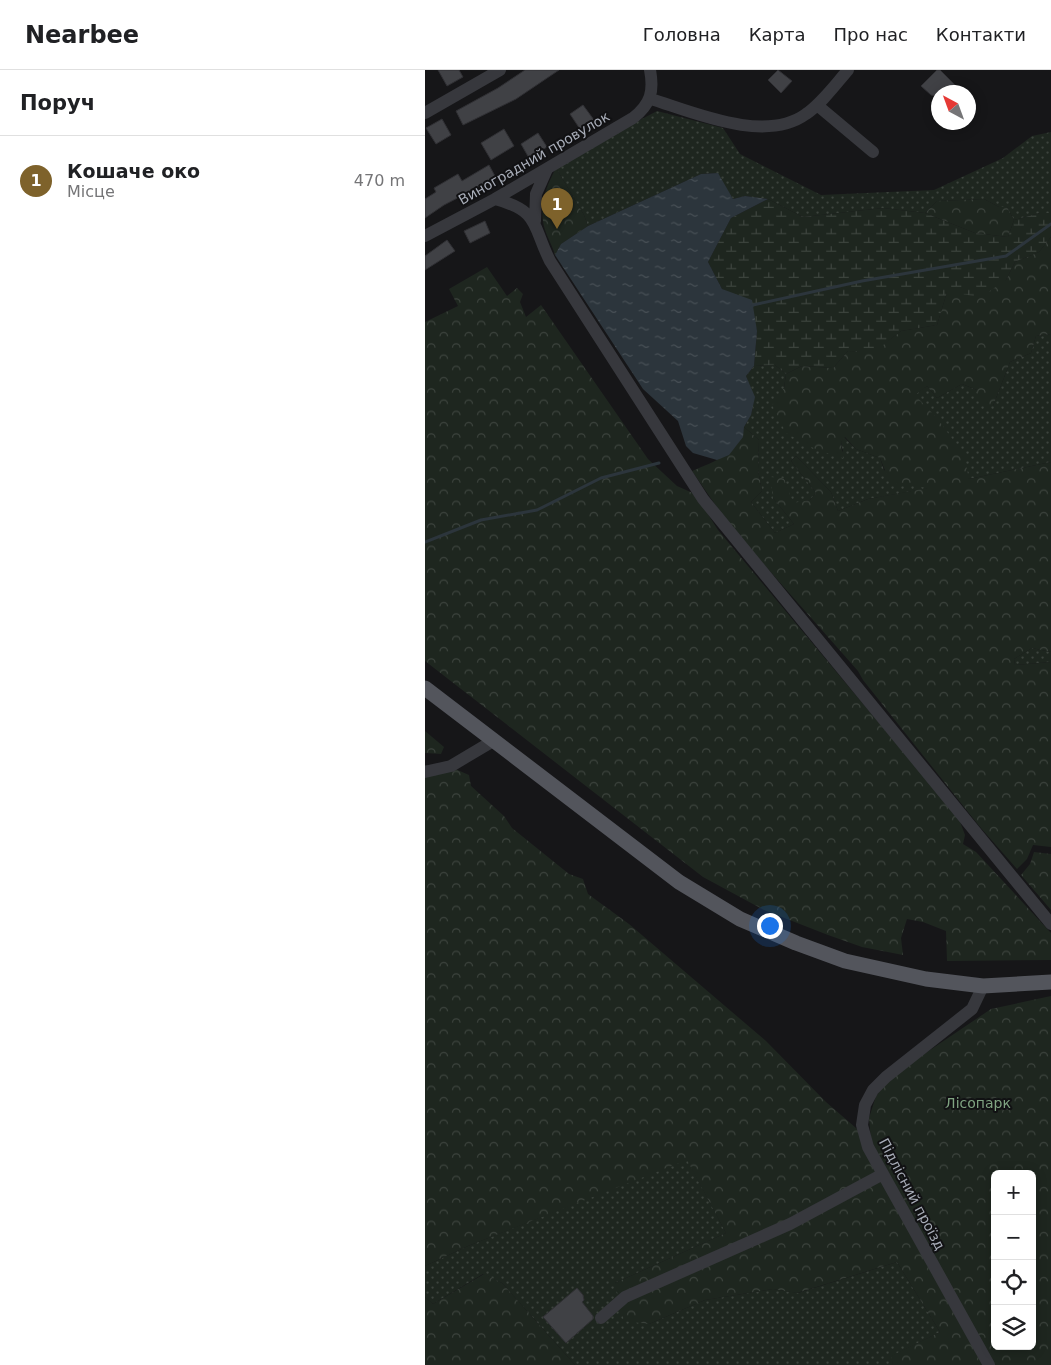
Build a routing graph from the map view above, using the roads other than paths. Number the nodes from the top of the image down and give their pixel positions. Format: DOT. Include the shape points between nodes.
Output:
graph roads {
  1 [pos="500,70"];
  2 [pos="650,70"];
  3 [pos="848,70"];
  4 [pos="651,98"];
  5 [pos="817,105"];
  6 [pos="425,113"];
  7 [pos="873,152"];
  8 [pos="547,169"];
  9 [pos="495,199"];
  10 [pos="535,221"];
  11 [pos="425,236"];
  12 [pos="425,688"];
  13 [pos="493,741"];
  14 [pos="425,772"];
  15 [pos="1051,924"];
  16 [pos="1051,982"];
  17 [pos="983,986"];
  18 [pos="883,1174"];
  19 [pos="601,1318"];
  20 [pos="989,1365"];
  1 -- 6 [label="street"];
  2 -- 4 [label="street"];
  3 -- 5 [label="street"];
  4 -- 5 [label="street" via="721,121 756,126 790,123"];
  4 -- 8 [label="street, Виноградний провулок" via="644,110 633,118"];
  5 -- 7 [label="street"];
  8 -- 9 [label="street, Виноградний провулок"];
  8 -- 10 [label="street" via="536,194"];
  9 -- 10 [label="street" via="516,204"];
  9 -- 11 [label="street, Виноградний провулок"];
  10 -- 15 [label="street" via="550,260 703,499"];
  12 -- 13 [label="main road"];
  13 -- 14 [label="street" via="451,766"];
  13 -- 17 [label="main road" via="679,882 740,919 845,961 926,979"];
  16 -- 17 [label="main road"];
  17 -- 18 [label="street, Підлісний проїзд" via="972,1009 873,1090 865,1106 862,1125 868,1147"];
  18 -- 19 [label="street" via="790,1224 625,1298"];
  18 -- 20 [label="street, Підлісний проїзд"];
}
